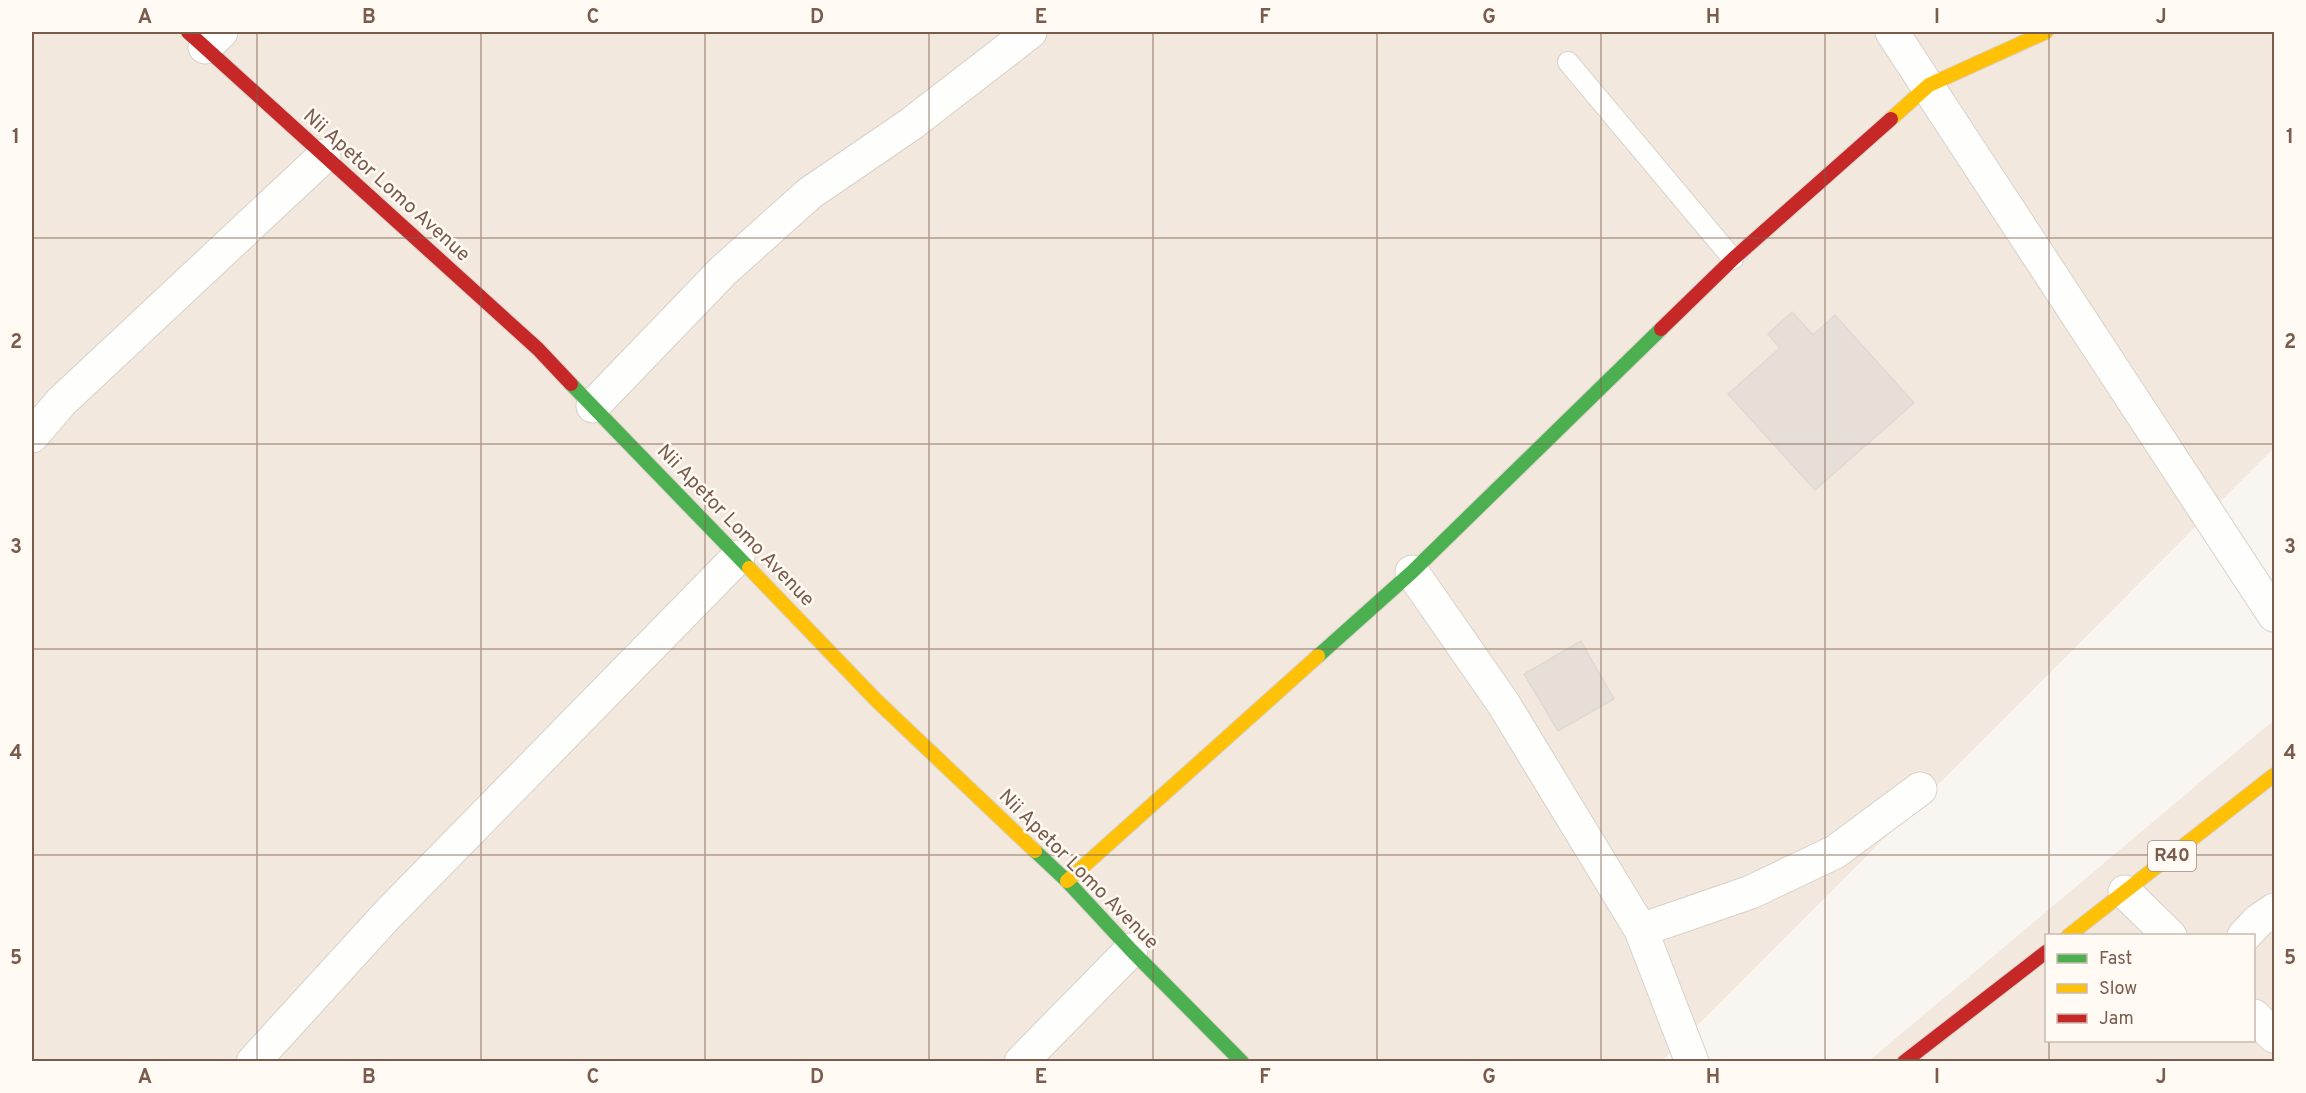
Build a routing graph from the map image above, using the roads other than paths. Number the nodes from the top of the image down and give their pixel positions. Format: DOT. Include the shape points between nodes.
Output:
graph roads {
  1 [pos="1030,32"];
  2 [pos="1892,32"];
  3 [pos="2046,32"];
  4 [pos="205,37"];
  5 [pos="1568,62"];
  6 [pos="1929,85"];
  7 [pos="324,156"];
  8 [pos="1733,259"];
  9 [pos="593,406"];
  10 [pos="32,436"];
  11 [pos="738,557"];
  12 [pos="1413,572"];
  13 [pos="2274,615"];
  14 [pos="2274,775"];
  15 [pos="1920,789"];
  16 [pos="1067,881"];
  17 [pos="2125,892"];
  18 [pos="2274,910"];
  19 [pos="1641,930"];
  20 [pos="2071,934"];
  21 [pos="2168,934"];
  22 [pos="2246,934"];
  23 [pos="1131,950"];
  24 [pos="2045,953"];
  25 [pos="2255,1018"];
  26 [pos="2274,1036"];
  27 [pos="253,1062"];
  28 [pos="1021,1062"];
  29 [pos="1242,1062"];
  30 [pos="1692,1062"];
  31 [pos="1904,1062"];
  1 -- 9 [label="street" via="911,124 810,193 723,271"];
  2 -- 6 [label="street"];
  3 -- 6 [label="street"];
  4 -- 7 [label="street, Nii Apetor Lomo Avenue"];
  5 -- 8 [label="lane"];
  6 -- 8 [label="street"];
  6 -- 13 [label="street"];
  7 -- 9 [label="street, Nii Apetor Lomo Avenue" via="538,349"];
  7 -- 10 [label="street" via="61,402"];
  8 -- 12 [label="street"];
  9 -- 11 [label="street, Nii Apetor Lomo Avenue"];
  11 -- 16 [label="street, Nii Apetor Lomo Avenue" via="877,701"];
  11 -- 27 [label="street" via="388,914"];
  12 -- 16 [label="street"];
  12 -- 19 [label="street" via="1503,703"];
  14 -- 17 [label="street, R40"];
  15 -- 19 [label="street" via="1835,852 1751,892"];
  16 -- 23 [label="street, Nii Apetor Lomo Avenue"];
  17 -- 20 [label="street, R40"];
  17 -- 21 [label="street"];
  18 -- 22 [label="street"];
  19 -- 30 [label="street"];
  23 -- 28 [label="street"];
  23 -- 29 [label="street, Nii Apetor Lomo Avenue"];
  24 -- 31 [label="street"];
  25 -- 26 [label="street"];
}
